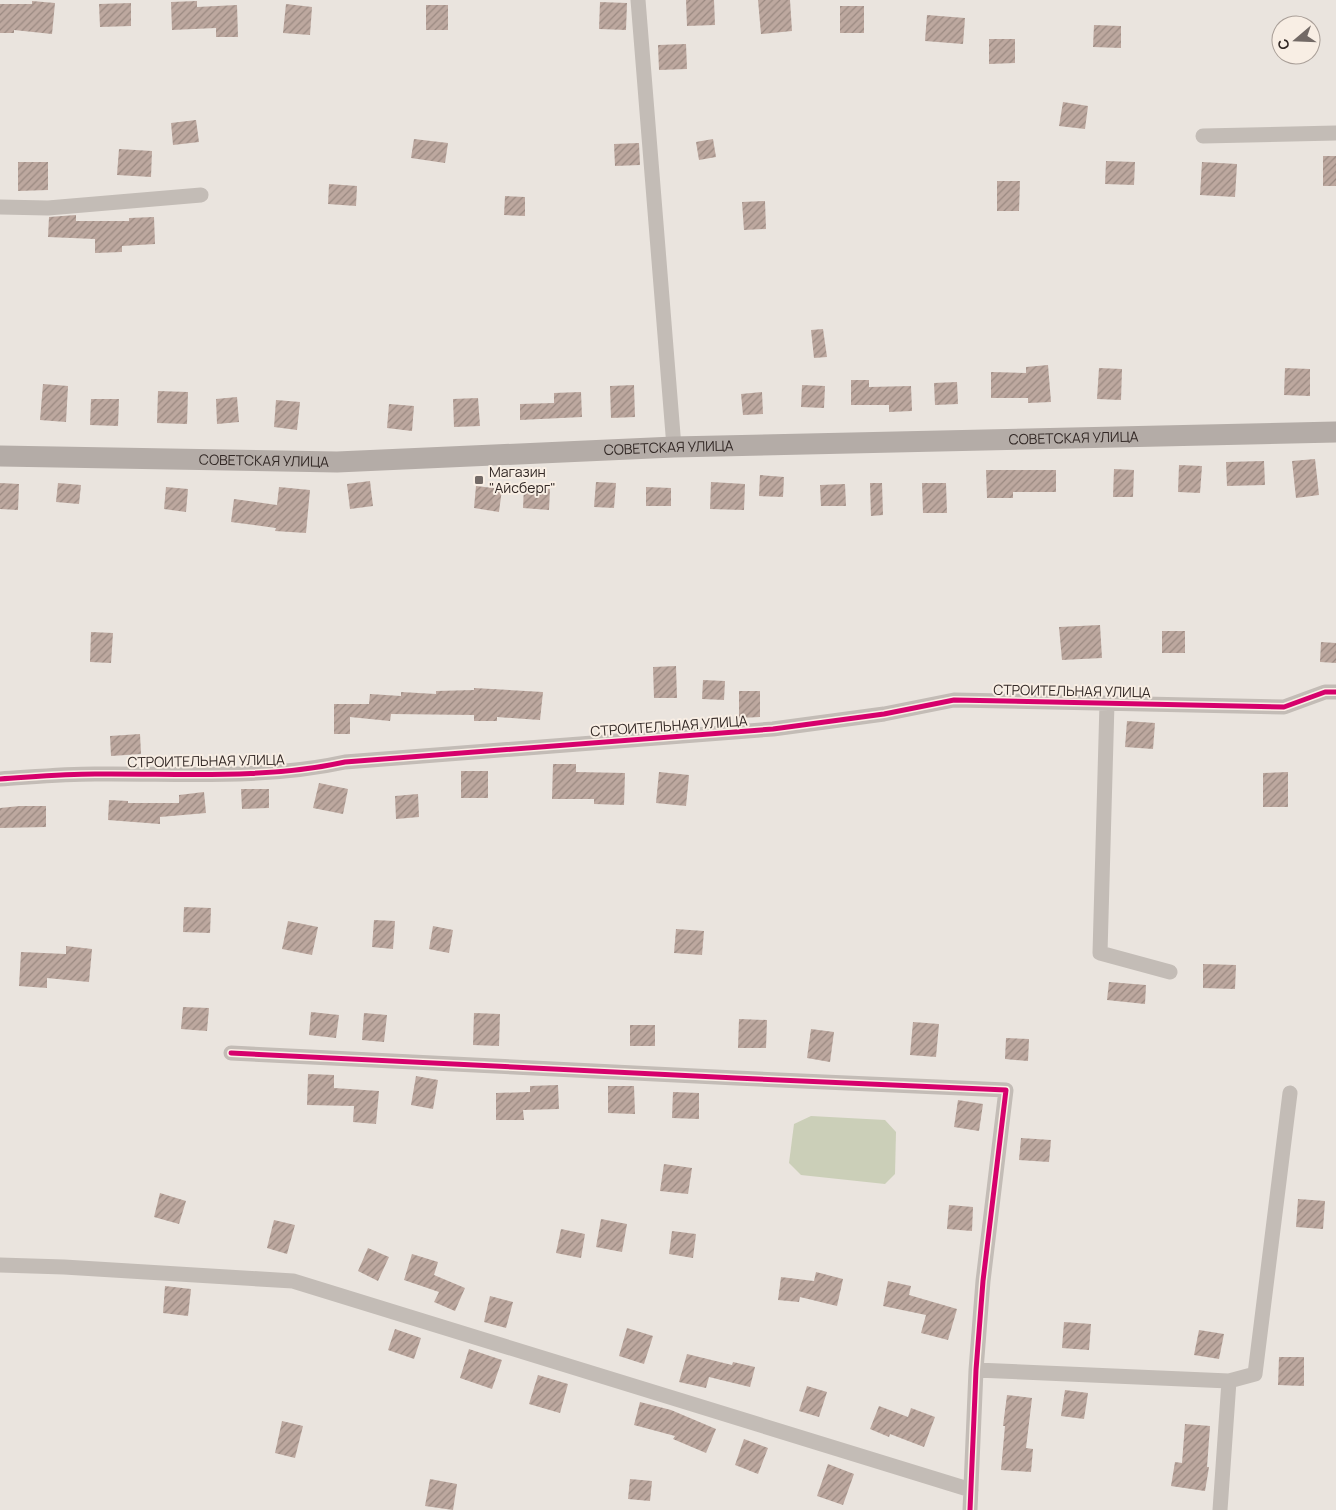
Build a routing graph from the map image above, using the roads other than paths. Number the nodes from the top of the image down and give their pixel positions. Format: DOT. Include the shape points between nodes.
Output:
graph roads {
  1 [pos="638,0"];
  2 [pos="1336,133"];
  3 [pos="1203,136"];
  4 [pos="201,195"];
  5 [pos="0,208"];
  6 [pos="1336,432"];
  7 [pos="674,447"];
  8 [pos="0,456"];
  9 [pos="1336,692"];
  10 [pos="1107,703"];
  11 [pos="0,779"];
  12 [pos="1170,972"];
  13 [pos="231,1053"];
  14 [pos="1290,1093"];
  15 [pos="0,1265"];
  16 [pos="976,1370"];
  17 [pos="1229,1381"];
  18 [pos="971,1490"];
  19 [pos="970,1510"];
  20 [pos="1220,1510"];
  1 -- 7 [label="street"];
  2 -- 3 [label="street"];
  4 -- 5 [label="street" via="48,208"];
  6 -- 7 [label="main road, СОВЕТСКАЯ УЛИЦА"];
  7 -- 8 [label="main road, СОВЕТСКАЯ УЛИЦА" via="337,462"];
  9 -- 10 [label="street, СТРОИТЕЛЬНАЯ УЛИЦА" via="1325,692 1284,708"];
  10 -- 11 [label="street, СТРОИТЕЛЬНАЯ УЛИЦА" via="954,700 884,714 773,729 355,762 318,768 230,774 94,774"];
  10 -- 12 [label="street" via="1100,953"];
  13 -- 16 [label="street" via="1006,1090 982,1281"];
  14 -- 17 [label="street" via="1255,1374"];
  15 -- 18 [label="street" via="293,1280"];
  16 -- 17 [label="street"];
  16 -- 18 [label="street"];
  17 -- 20 [label="street"];
  18 -- 19 [label="street"];
}
